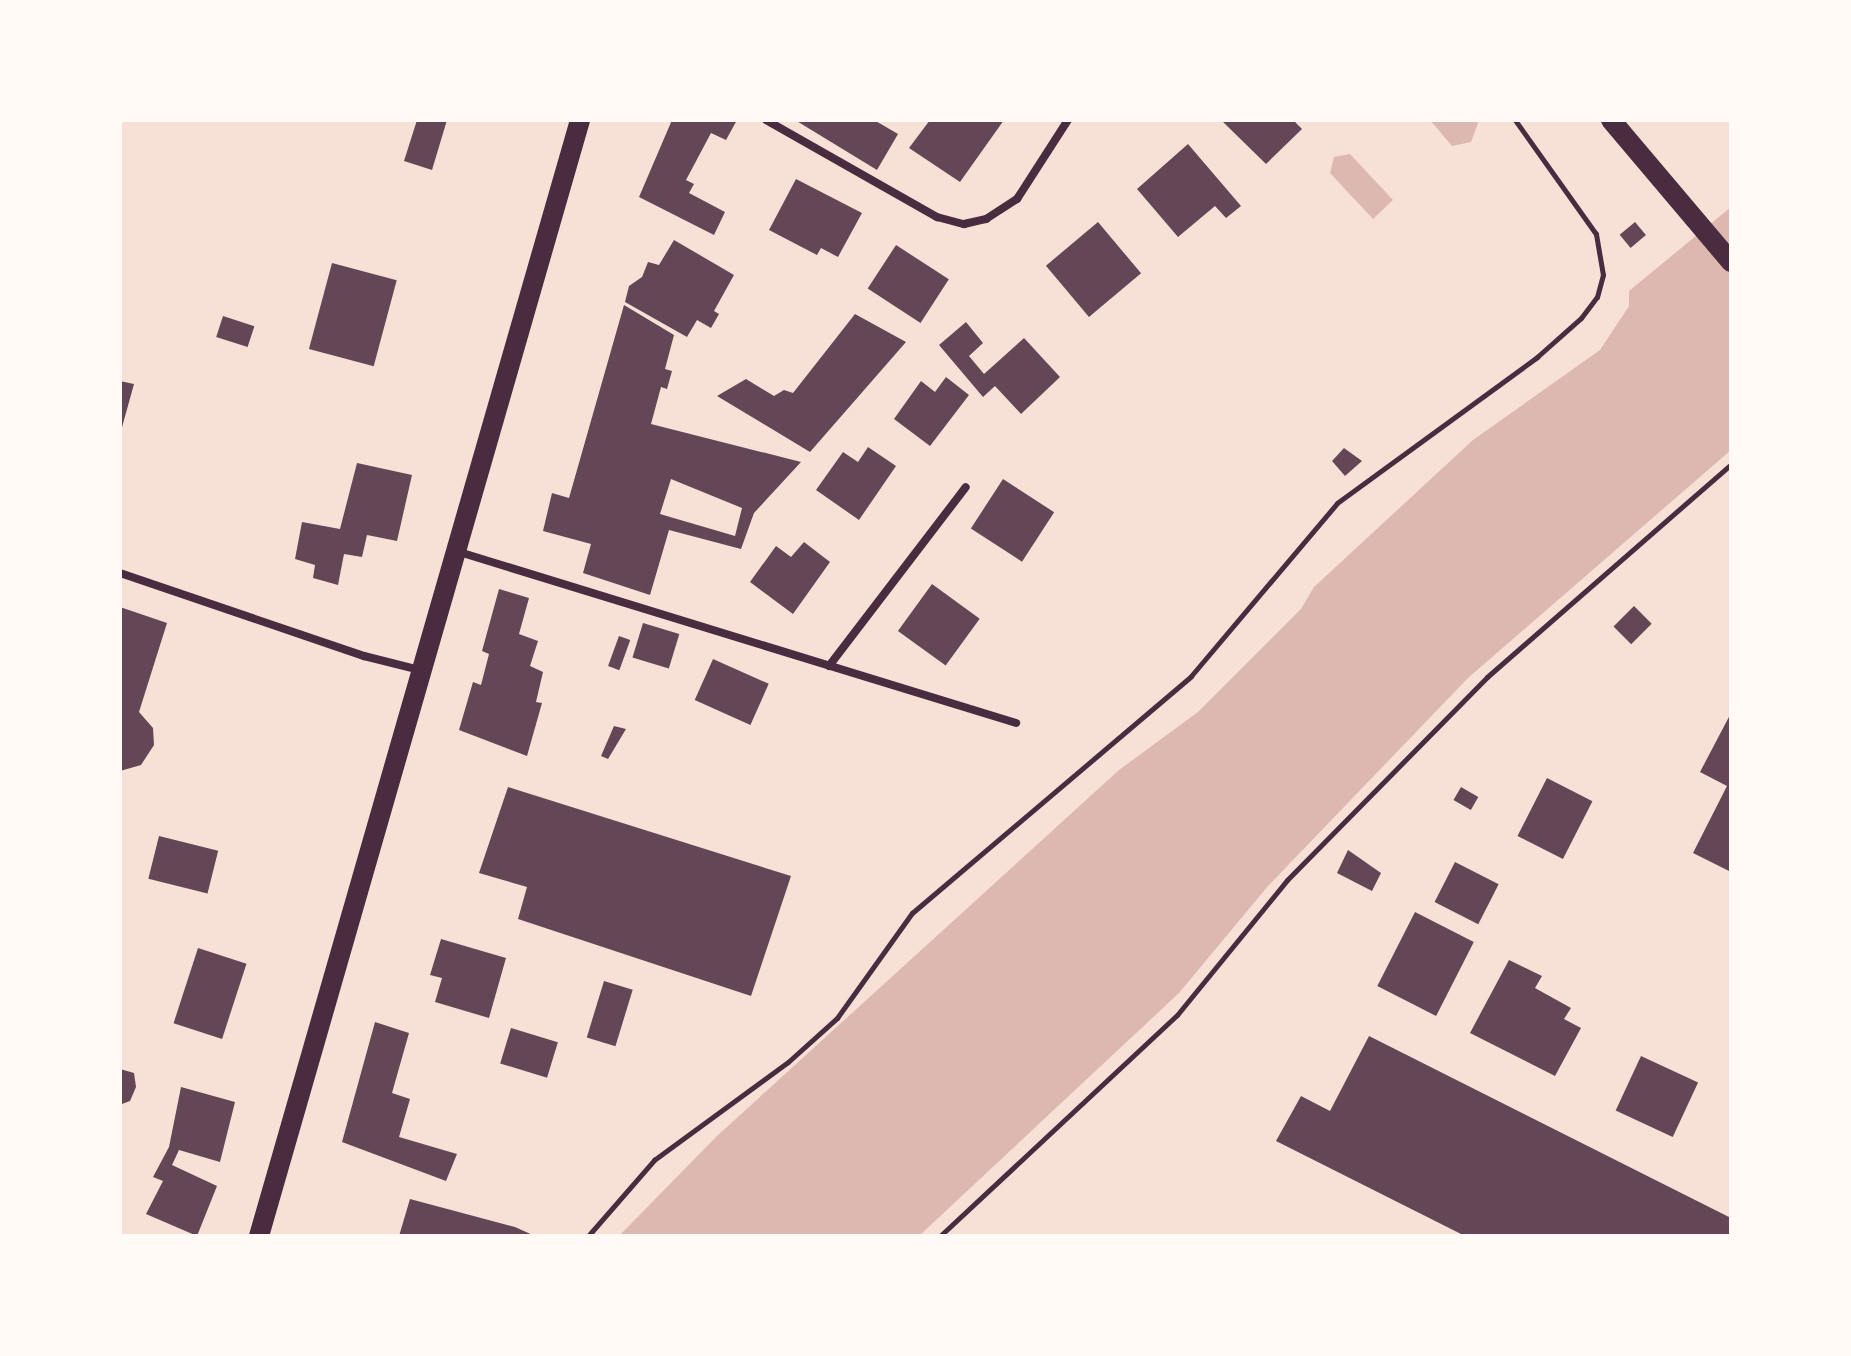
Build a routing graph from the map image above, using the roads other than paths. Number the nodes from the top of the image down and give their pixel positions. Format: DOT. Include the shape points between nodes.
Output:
graph roads {
  1 [pos="580,120"];
  2 [pos="766,120"];
  3 [pos="1068,120"];
  4 [pos="1611,120"];
  5 [pos="1731,262"];
  6 [pos="966,487"];
  7 [pos="456,551"];
  8 [pos="120,573"];
  9 [pos="829,666"];
  10 [pos="422,671"];
  11 [pos="1016,723"];
  12 [pos="259,1236"];
  1 -- 7 [label="main road"];
  2 -- 3 [label="street" via="937,217 964,224 986,219 1017,199"];
  4 -- 5 [label="main road"];
  6 -- 9 [label="street"];
  7 -- 9 [label="street"];
  7 -- 10 [label="main road"];
  8 -- 10 [label="street"];
  9 -- 11 [label="street"];
  10 -- 12 [label="main road"];
}
